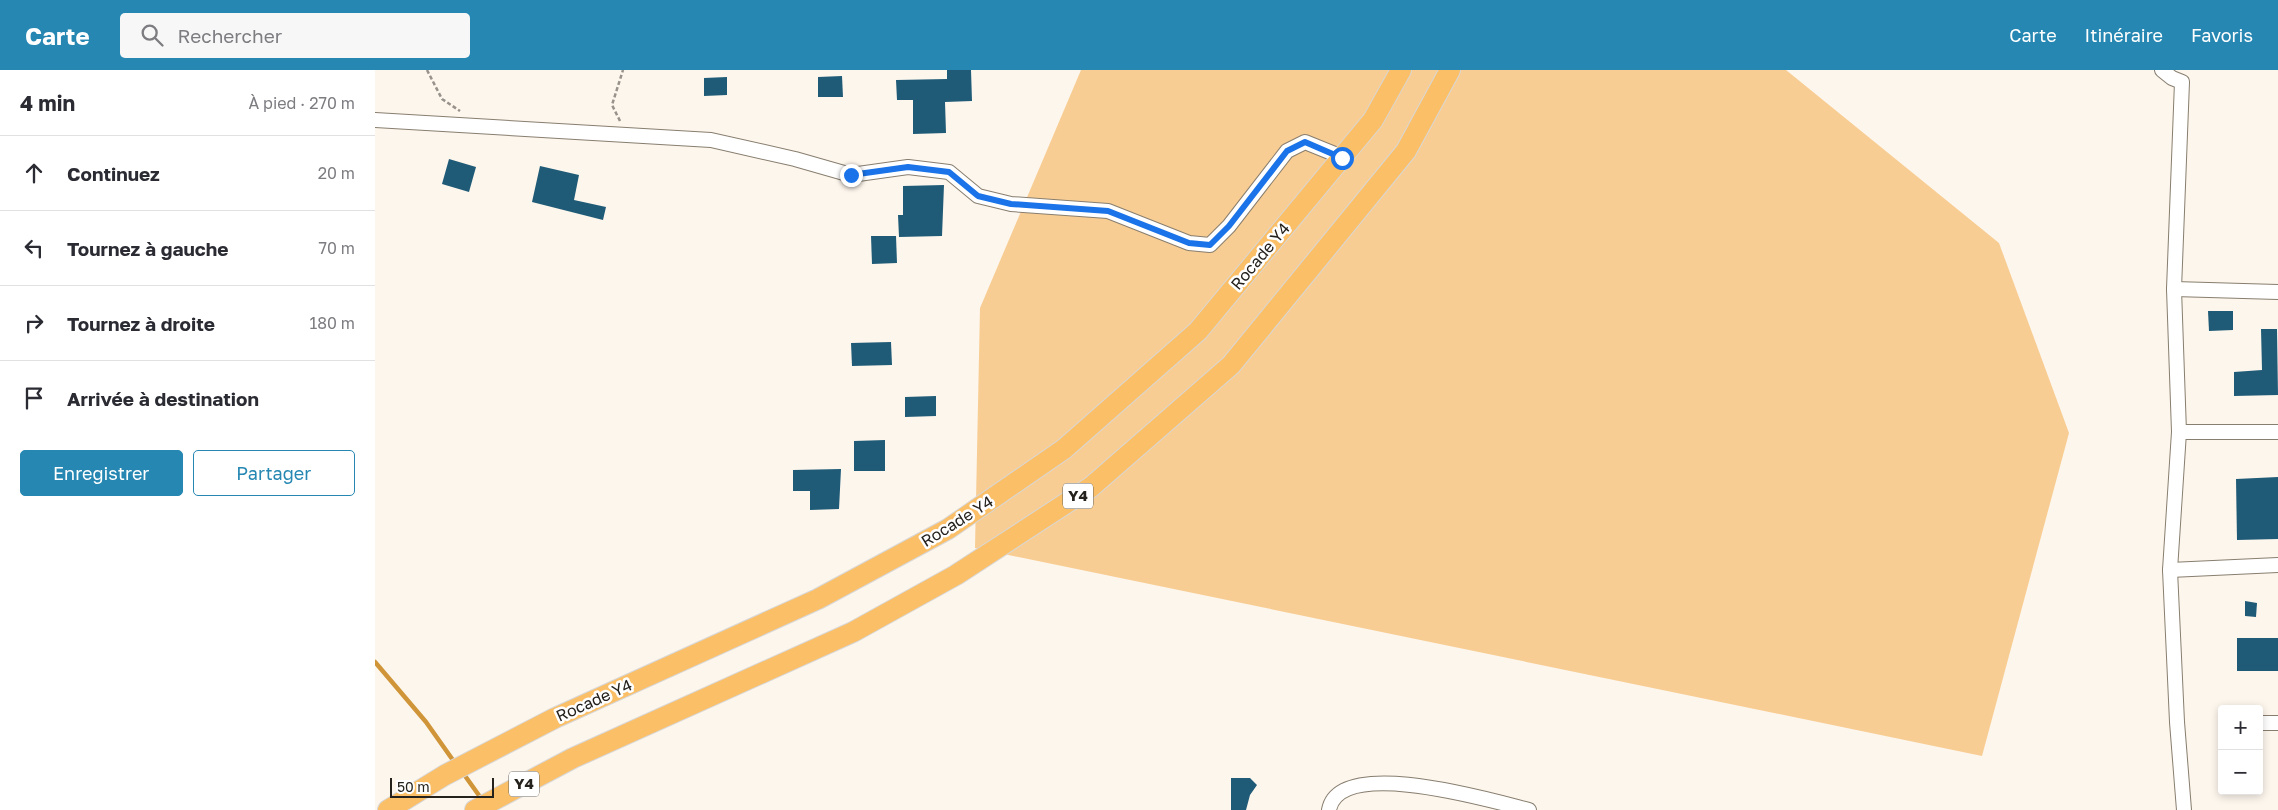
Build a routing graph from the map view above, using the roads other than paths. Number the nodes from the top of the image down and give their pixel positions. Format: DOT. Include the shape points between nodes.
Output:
graph roads {
  1 [pos="1401,70"];
  2 [pos="1449,70"];
  3 [pos="2162,70"];
  4 [pos="2182,76"];
  5 [pos="375,120"];
  6 [pos="1342,158"];
  7 [pos="2174,289"];
  8 [pos="2278,292"];
  9 [pos="2179,432"];
  10 [pos="2278,432"];
  11 [pos="2278,565"];
  12 [pos="2170,570"];
  13 [pos="2263,723"];
  14 [pos="2278,723"];
  15 [pos="388,810"];
  16 [pos="475,810"];
  17 [pos="1329,810"];
  18 [pos="1529,810"];
  19 [pos="2184,810"];
  1 -- 6 [label="highway, Rocade Y4" via="1373,120"];
  2 -- 16 [label="highway, Y4" via="1406,151 1231,365 1091,488 956,575 853,632 573,758"];
  3 -- 4 [label="street" via="2172,78"];
  4 -- 7 [label="street"];
  5 -- 6 [label="street" via="711,140 851,175 908,167 949,172 978,196 1011,204 1108,211 1189,243 1210,245 1229,226 1287,151 1305,142"];
  6 -- 15 [label="highway, Rocade Y4" via="1198,331 1064,449 948,529 818,599 555,718 445,775"];
  7 -- 8 [label="street"];
  7 -- 9 [label="street"];
  9 -- 10 [label="street"];
  9 -- 12 [label="street"];
  11 -- 12 [label="street"];
  12 -- 19 [label="street"];
  13 -- 14 [label="street"];
  17 -- 18 [label="street" via="1331,801 1344,790 1371,782 1441,789"];
}
